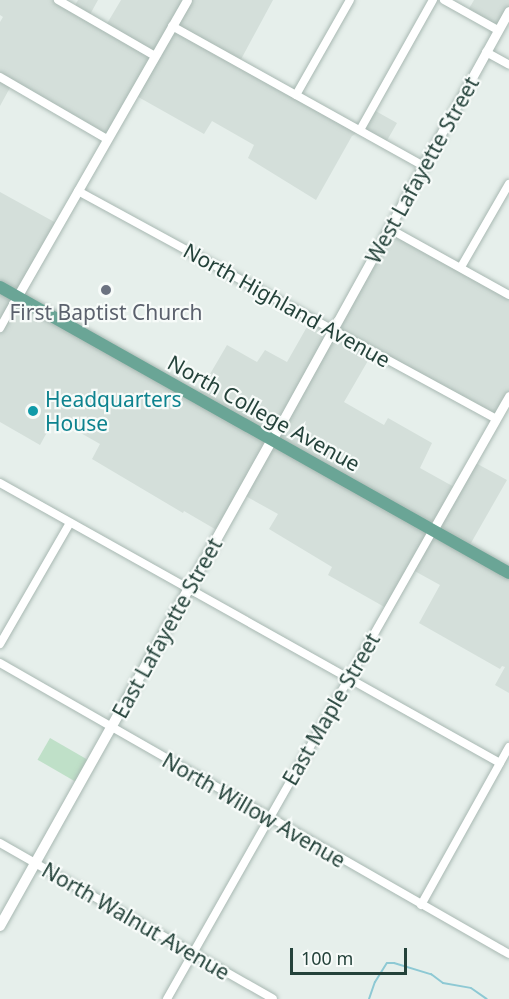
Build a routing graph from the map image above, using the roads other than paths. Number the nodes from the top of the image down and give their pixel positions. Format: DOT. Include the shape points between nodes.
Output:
graph roads {
  1 [pos="58,0"];
  2 [pos="187,0"];
  3 [pos="350,0"];
  4 [pos="433,0"];
  5 [pos="444,0"];
  6 [pos="509,10"];
  7 [pos="172,27"];
  8 [pos="498,30"];
  9 [pos="486,52"];
  10 [pos="155,56"];
  11 [pos="509,65"];
  12 [pos="0,77"];
  13 [pos="296,95"];
  14 [pos="360,130"];
  15 [pos="107,139"];
  16 [pos="424,166"];
  17 [pos="509,184"];
  18 [pos="78,191"];
  19 [pos="390,229"];
  20 [pos="461,267"];
  21 [pos="0,287"];
  22 [pos="509,295"];
  23 [pos="17,297"];
  24 [pos="0,328"];
  25 [pos="334,330"];
  26 [pos="508,401"];
  27 [pos="496,419"];
  28 [pos="272,441"];
  29 [pos="0,483"];
  30 [pos="70,523"];
  31 [pos="433,530"];
  32 [pos="509,573"];
  33 [pos="188,588"];
  34 [pos="0,644"];
  35 [pos="0,663"];
  36 [pos="349,678"];
  37 [pos="111,728"];
  38 [pos="509,747"];
  39 [pos="500,763"];
  40 [pos="269,818"];
  41 [pos="0,843"];
  42 [pos="35,863"];
  43 [pos="421,905"];
  44 [pos="0,926"];
  45 [pos="192,954"];
  46 [pos="509,954"];
  47 [pos="167,999"];
  48 [pos="273,999"];
  1 -- 10 [label="street"];
  2 -- 7 [label="street"];
  3 -- 13 [label="street"];
  4 -- 14 [label="street"];
  5 -- 8 [label="street"];
  6 -- 8 [label="street, West Lafayette Street"];
  7 -- 10 [label="street"];
  7 -- 13 [label="street"];
  8 -- 9 [label="street, West Lafayette Street"];
  9 -- 11 [label="street"];
  9 -- 16 [label="street, West Lafayette Street"];
  10 -- 15 [label="street"];
  12 -- 15 [label="street"];
  13 -- 14 [label="street"];
  14 -- 16 [label="street"];
  15 -- 18 [label="street"];
  16 -- 19 [label="street, West Lafayette Street"];
  17 -- 20 [label="street"];
  18 -- 23 [label="street"];
  18 -- 25 [label="street, North Highland Avenue"];
  19 -- 20 [label="street"];
  19 -- 25 [label="street, West Lafayette Street"];
  20 -- 22 [label="street"];
  21 -- 23 [label="main road, North College Avenue"];
  23 -- 24 [label="street"];
  23 -- 28 [label="main road, North College Avenue"];
  25 -- 27 [label="street, North Highland Avenue"];
  25 -- 28 [label="street, East Lafayette Street"];
  26 -- 27 [label="street, East Maple Street"];
  27 -- 31 [label="street, East Maple Street"];
  28 -- 31 [label="main road, North College Avenue"];
  28 -- 33 [label="main road, East Lafayette Street"];
  29 -- 30 [label="street"];
  30 -- 33 [label="street"];
  30 -- 34 [label="street"];
  31 -- 32 [label="main road, North College Avenue"];
  31 -- 36 [label="street, East Maple Street"];
  33 -- 36 [label="street"];
  33 -- 37 [label="main road, East Lafayette Street"];
  35 -- 37 [label="street, North Willow Avenue"];
  36 -- 39 [label="street"];
  36 -- 40 [label="street, East Maple Street"];
  37 -- 40 [label="street, North Willow Avenue"];
  37 -- 42 [label="main road, East Lafayette Street"];
  38 -- 39 [label="street"];
  39 -- 43 [label="street"];
  40 -- 43 [label="street, North Willow Avenue"];
  40 -- 45 [label="street, East Maple Street"];
  41 -- 42 [label="street, North Walnut Avenue"];
  42 -- 44 [label="main road, East Lafayette Street"];
  42 -- 45 [label="street, North Walnut Avenue"];
  43 -- 46 [label="street, North Willow Avenue"];
  45 -- 47 [label="street, East Maple Street"];
  45 -- 48 [label="street, North Walnut Avenue"];
}
